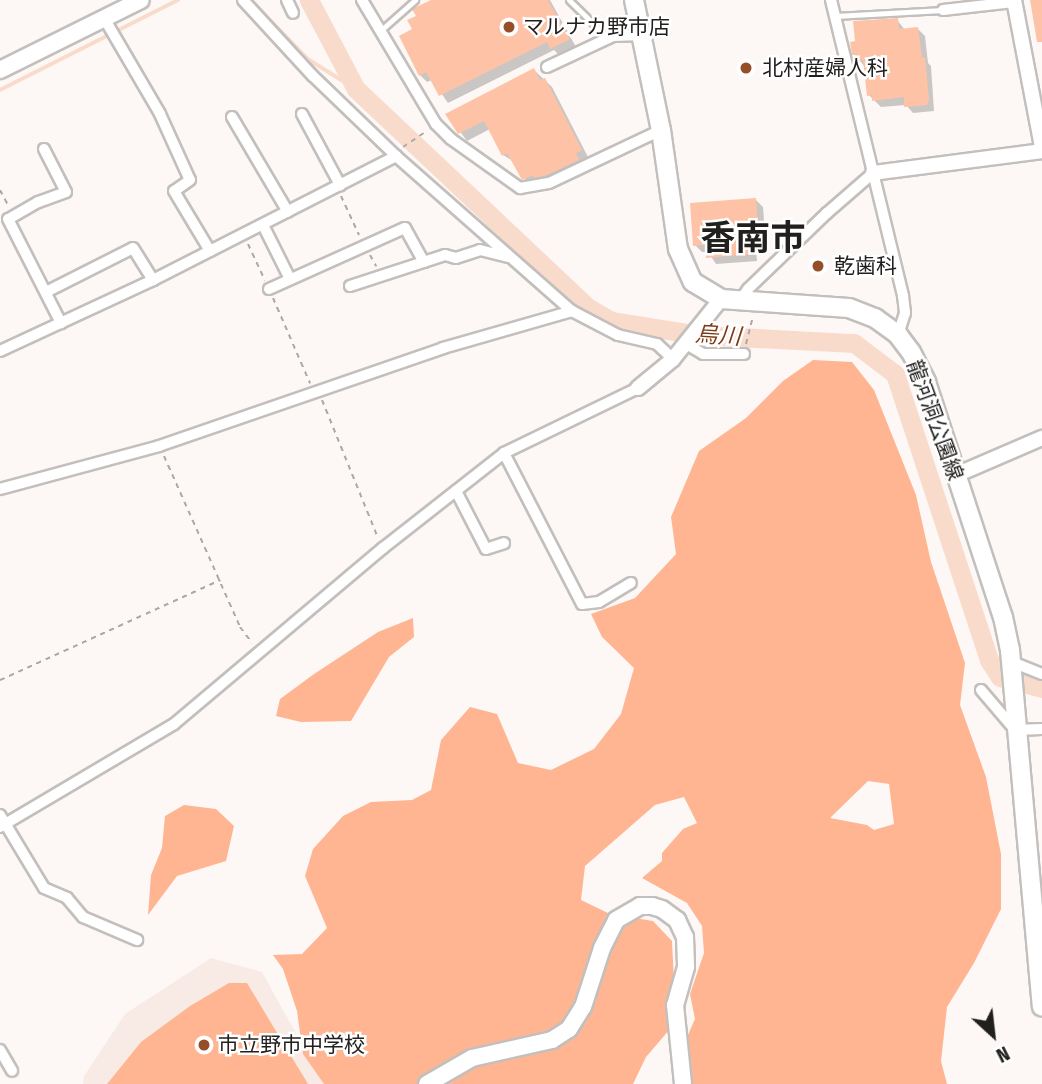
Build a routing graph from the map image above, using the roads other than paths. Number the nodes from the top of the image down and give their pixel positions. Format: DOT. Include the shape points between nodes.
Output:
graph roads {
  1 [pos="141,0"];
  2 [pos="243,0"];
  3 [pos="287,0"];
  4 [pos="362,0"];
  5 [pos="415,0"];
  6 [pos="569,0"];
  7 [pos="634,0"];
  8 [pos="831,0"];
  9 [pos="1014,1"];
  10 [pos="943,10"];
  11 [pos="293,13"];
  12 [pos="835,16"];
  13 [pos="110,28"];
  14 [pos="380,31"];
  15 [pos="641,35"];
  16 [pos="608,38"];
  17 [pos="547,67"];
  18 [pos="0,70"];
  19 [pos="302,114"];
  20 [pos="232,117"];
  21 [pos="661,130"];
  22 [pos="44,149"];
  23 [pos="1042,149"];
  24 [pos="395,155"];
  25 [pos="873,173"];
  26 [pos="339,186"];
  27 [pos="288,212"];
  28 [pos="263,225"];
  29 [pos="210,251"];
  30 [pos="511,257"];
  31 [pos="424,262"];
  32 [pos="290,279"];
  33 [pos="153,280"];
  34 [pos="350,286"];
  35 [pos="269,289"];
  36 [pos="46,292"];
  37 [pos="739,303"];
  38 [pos="717,305"];
  39 [pos="572,311"];
  40 [pos="61,323"];
  41 [pos="898,335"];
  42 [pos="686,344"];
  43 [pos="745,349"];
  44 [pos="0,351"];
  45 [pos="673,359"];
  46 [pos="638,388"];
  47 [pos="1042,438"];
  48 [pos="504,453"];
  49 [pos="956,475"];
  50 [pos="0,489"];
  51 [pos="456,491"];
  52 [pos="505,543"];
  53 [pos="631,583"];
  54 [pos="1012,664"];
  55 [pos="1042,674"];
  56 [pos="981,690"];
  57 [pos="1042,729"];
  58 [pos="1015,730"];
  59 [pos="1,822"];
  60 [pos="137,940"];
  61 [pos="1040,985"];
  62 [pos="1042,1007"];
  63 [pos="0,1050"];
  64 [pos="12,1071"];
  65 [pos="427,1084"];
  66 [pos="682,1084"];
  1 -- 13 [label="main road"];
  2 -- 24 [label="street"];
  3 -- 11 [label="street"];
  4 -- 14 [label="street"];
  5 -- 14 [label="lane"];
  6 -- 16 [label="lane"];
  7 -- 15 [label="main road, 龍河洞公園線"];
  8 -- 12 [label="street"];
  9 -- 10 [label="street"];
  9 -- 23 [label="street"];
  10 -- 12 [label="lane"];
  12 -- 25 [label="street"];
  13 -- 18 [label="main road"];
  13 -- 29 [label="street" via="160,114 190,180 174,191"];
  14 -- 21 [label="street" via="436,124 520,188 549,183"];
  15 -- 16 [label="street"];
  15 -- 21 [label="main road, 龍河洞公園線"];
  16 -- 17 [label="street"];
  19 -- 26 [label="street"];
  20 -- 27 [label="street"];
  21 -- 38 [label="main road, 龍河洞公園線" via="678,249 685,268"];
  22 -- 36 [label="street" via="66,192 8,219"];
  23 -- 25 [label="street"];
  24 -- 26 [label="street"];
  24 -- 30 [label="street"];
  25 -- 37 [label="street" via="748,289"];
  25 -- 41 [label="street" via="903,296 905,313"];
  26 -- 27 [label="street"];
  27 -- 28 [label="street"];
  28 -- 29 [label="street"];
  28 -- 32 [label="street"];
  29 -- 33 [label="street"];
  30 -- 31 [label="street" via="480,250"];
  30 -- 39 [label="street"];
  31 -- 32 [label="street" via="405,228"];
  31 -- 34 [label="street"];
  32 -- 35 [label="street"];
  33 -- 36 [label="street" via="133,248"];
  33 -- 40 [label="street"];
  36 -- 40 [label="street"];
  37 -- 38 [label="main road, 龍河洞公園線"];
  37 -- 41 [label="main road, 龍河洞公園線" via="849,308 875,318"];
  38 -- 42 [label="street"];
  39 -- 45 [label="street" via="618,335 657,344"];
  39 -- 50 [label="street" via="443,348 159,446"];
  40 -- 44 [label="street"];
  41 -- 49 [label="main road, 龍河洞公園線" via="926,382"];
  42 -- 43 [label="street" via="703,354"];
  42 -- 45 [label="street"];
  45 -- 46 [label="street"];
  46 -- 48 [label="street"];
  47 -- 49 [label="street"];
  48 -- 51 [label="street"];
  48 -- 53 [label="street" via="582,604 599,602"];
  49 -- 54 [label="main road, 龍河洞公園線" via="1003,617"];
  51 -- 52 [label="street" via="486,549"];
  51 -- 59 [label="street" via="174,724"];
  54 -- 55 [label="street"];
  54 -- 58 [label="main road, 龍河洞公園線"];
  56 -- 58 [label="street"];
  57 -- 58 [label="street"];
  58 -- 61 [label="main road, 龍河洞公園線"];
  59 -- 60 [label="street" via="44,888 67,898 83,917"];
  61 -- 62 [label="main road, 龍河洞公園線"];
  63 -- 64 [label="street"];
  65 -- 66 [label="main road" via="472,1058 552,1040 569,1029 583,1007 616,920 640,906 662,909 677,920 685,937 685,967 675,1005"];
}
